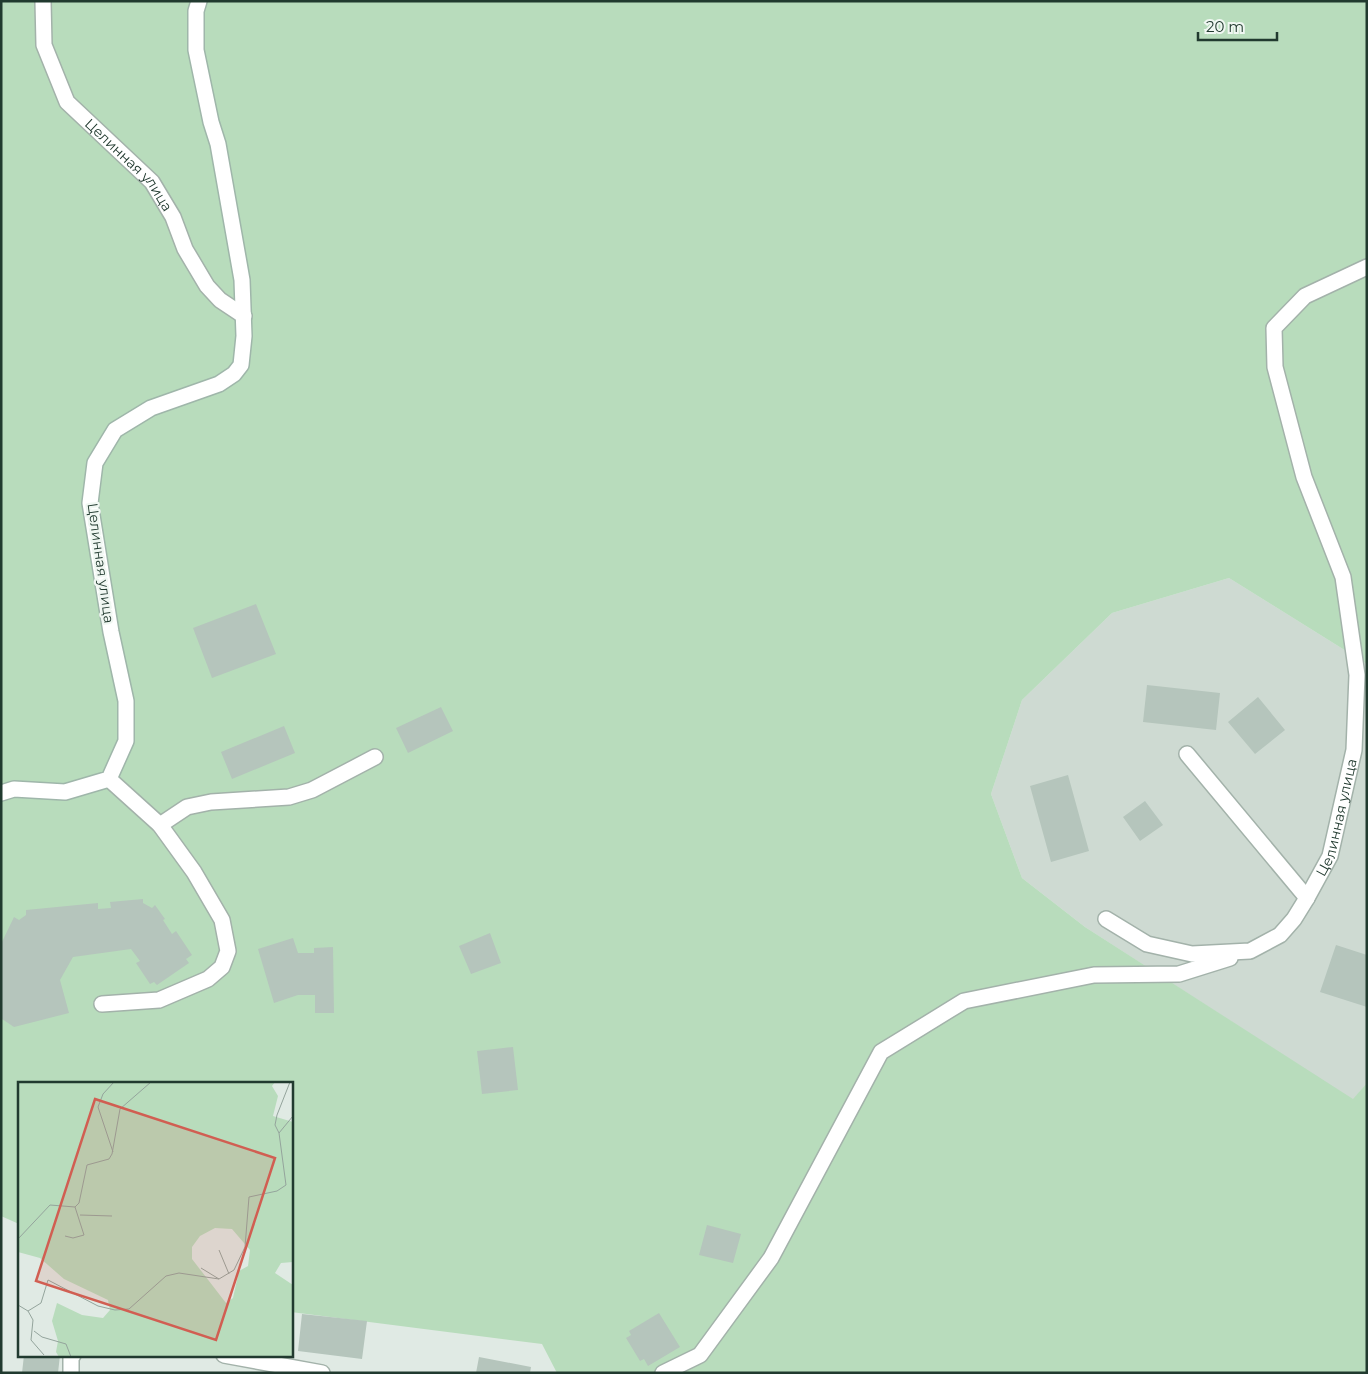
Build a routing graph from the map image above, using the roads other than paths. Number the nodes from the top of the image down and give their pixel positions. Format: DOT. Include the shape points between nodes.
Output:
graph roads {
  1 [pos="43,1"];
  2 [pos="199,1"];
  3 [pos="1367,267"];
  4 [pos="244,316"];
  5 [pos="1187,754"];
  6 [pos="375,757"];
  7 [pos="108,779"];
  8 [pos="1,792"];
  9 [pos="160,825"];
  10 [pos="1307,898"];
  11 [pos="1106,919"];
  12 [pos="1250,951"];
  13 [pos="102,1004"];
  14 [pos="72,1356"];
  15 [pos="229,1356"];
  16 [pos="71,1373"];
  17 [pos="322,1373"];
  18 [pos="663,1373"];
  1 -- 4 [label="street, Целинная улица" via="44,45 67,102 152,182 207,286 220,300"];
  2 -- 4 [label="street, Целинная улица" via="196,50 218,144 242,280"];
  3 -- 10 [label="street, Целинная улица" via="1305,296 1274,328 1275,367 1304,477 1343,577 1357,675 1352,759 1330,856"];
  4 -- 7 [label="street, Целинная улица" via="241,365 234,374 219,384 151,408 115,430 95,463 90,503 126,701 126,741"];
  5 -- 10 [label="street"];
  6 -- 9 [label="street" via="312,790 289,797 212,802 187,807"];
  7 -- 8 [label="street" via="64,792 14,789"];
  7 -- 9 [label="street"];
  9 -- 13 [label="street" via="194,872 222,920 228,951 222,967 208,979 159,1000"];
  10 -- 12 [label="street, Целинная улица" via="1280,935"];
  11 -- 12 [label="street, Целинная улица" via="1147,944 1192,954"];
  12 -- 18 [label="street" via="1179,974 1094,975 964,1000 881,1052 771,1258 700,1355"];
  14 -- 16 [label="street"];
  15 -- 17 [label="street"];
}
